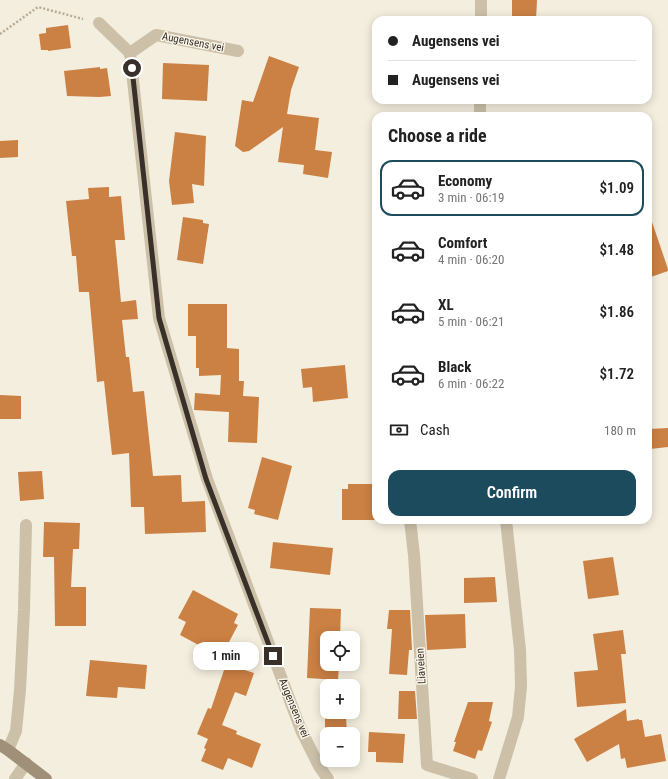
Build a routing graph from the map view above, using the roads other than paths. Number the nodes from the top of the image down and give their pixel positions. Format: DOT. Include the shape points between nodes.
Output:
graph roads {
  1 [pos="481,0"];
  2 [pos="481,16"];
  3 [pos="99,23"];
  4 [pos="238,51"];
  5 [pos="130,53"];
  6 [pos="410,524"];
  7 [pos="506,524"];
  8 [pos="26,525"];
  9 [pos="4,748"];
  10 [pos="26,763"];
  11 [pos="15,779"];
  12 [pos="46,779"];
  13 [pos="328,779"];
  14 [pos="472,779"];
  15 [pos="499,779"];
  1 -- 2 [label="street"];
  3 -- 5 [label="street"];
  4 -- 5 [label="street, Augensens vei" via="156,35"];
  5 -- 13 [label="street, Augensens vei" via="159,318 206,479 301,730"];
  6 -- 14 [label="street, Liaveien" via="426,765"];
  7 -- 15 [label="street" via="520,650 521,686 518,717"];
  8 -- 9 [label="street" via="24,610 16,731"];
  9 -- 10 [label="street"];
  10 -- 11 [label="street"];
  10 -- 12 [label="street"];
}
